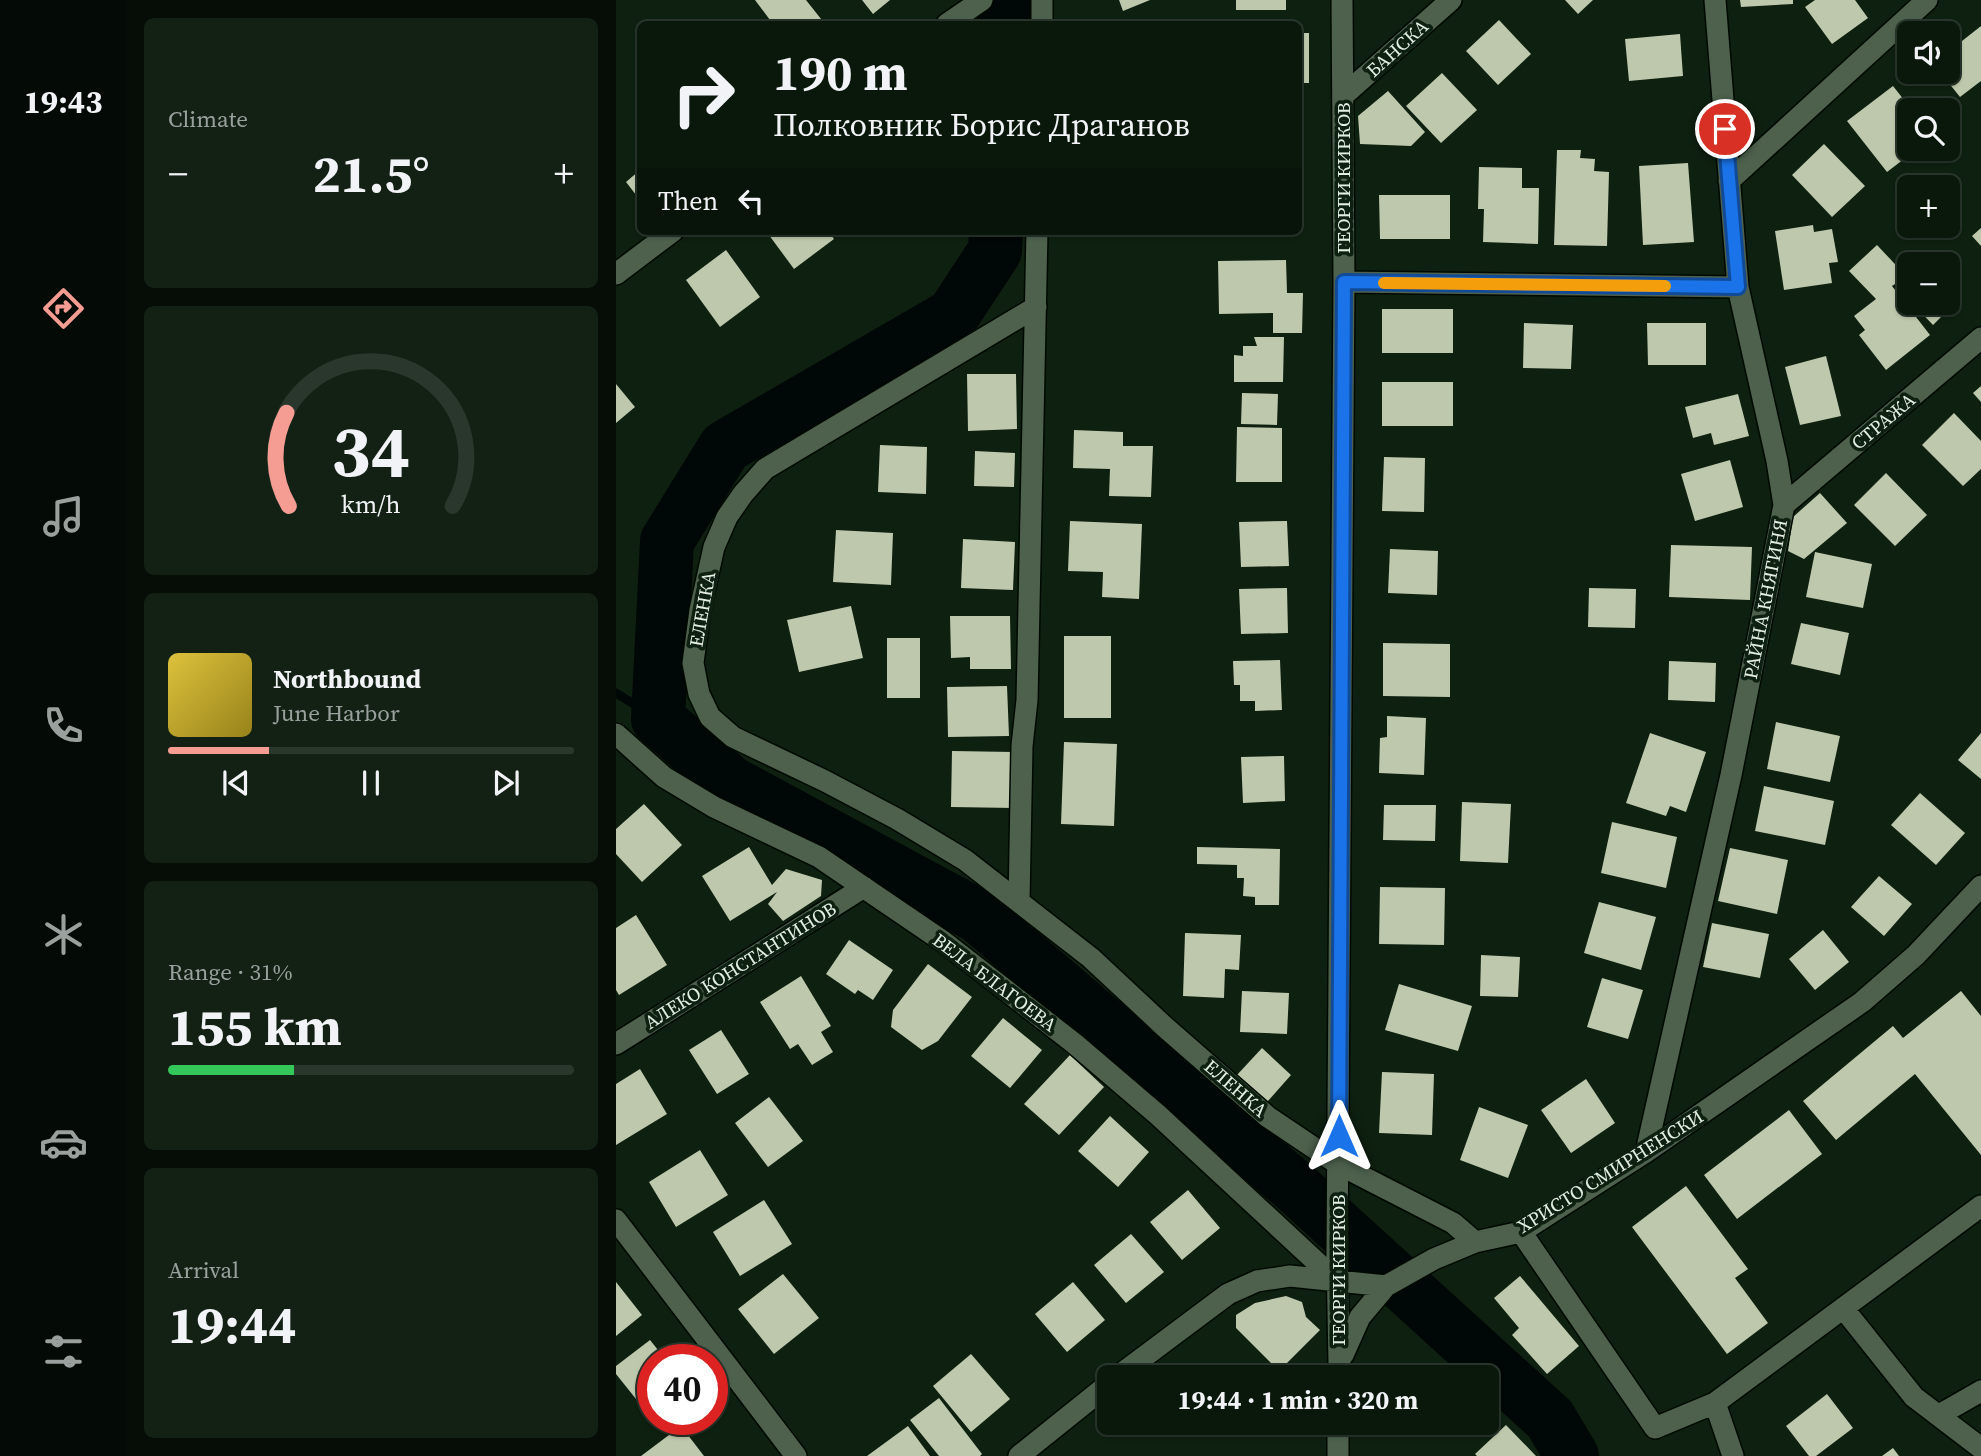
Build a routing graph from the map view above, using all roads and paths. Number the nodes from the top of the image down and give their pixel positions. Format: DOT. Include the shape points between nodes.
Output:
graph roads {
  1 [pos="1042,0"];
  2 [pos="1342,0"];
  3 [pos="1451,0"];
  4 [pos="1715,0"];
  5 [pos="1927,0"];
  6 [pos="980,2"];
  7 [pos="952,15"];
  8 [pos="1042,21"];
  9 [pos="1343,96"];
  10 [pos="1729,181"];
  11 [pos="668,235"];
  12 [pos="1037,235"];
  13 [pos="616,274"];
  14 [pos="1344,282"];
  15 [pos="1738,287"];
  16 [pos="1036,307"];
  17 [pos="1981,338"];
  18 [pos="1784,505"];
  19 [pos="616,734"];
  20 [pos="1981,886"];
  21 [pos="864,887"];
  22 [pos="1020,901"];
  23 [pos="616,1044"];
  24 [pos="1646,1152"];
  25 [pos="1338,1164"];
  26 [pos="1981,1206"];
  27 [pos="616,1220"];
  28 [pos="1521,1232"];
  29 [pos="1475,1242"];
  30 [pos="1337,1281"];
  31 [pos="1386,1286"];
  32 [pos="1843,1308"];
  33 [pos="1132,1365"];
  34 [pos="1339,1365"];
  35 [pos="1341,1365"];
  36 [pos="1981,1391"];
  37 [pos="1097,1393"];
  38 [pos="1715,1403"];
  39 [pos="1939,1415"];
  40 [pos="1338,1435"];
  41 [pos="1981,1448"];
  42 [pos="796,1456"];
  43 [pos="1018,1456"];
  44 [pos="1338,1456"];
  45 [pos="1733,1456"];
  1 -- 8 [label="street"];
  2 -- 9 [label="street, ГЕОРГИ КИРКОВ"];
  3 -- 9 [label="street, БАНСКА"];
  4 -- 10 [label="street, РАЙНА КНЯГИНЯ"];
  5 -- 10 [label="street"];
  6 -- 7 [label="street"];
  9 -- 14 [label="street, ГЕОРГИ КИРКОВ"];
  10 -- 15 [label="street, РАЙНА КНЯГИНЯ"];
  11 -- 13 [label="street"];
  12 -- 16 [label="street"];
  14 -- 15 [label="street"];
  14 -- 25 [label="street, ГЕОРГИ КИРКОВ"];
  15 -- 18 [label="street, РАЙНА КНЯГИНЯ"];
  16 -- 22 [label="street"];
  16 -- 22 [label="street, ЕЛЕНКА" via="765,469 727,517 714,547 693,663 699,694 710,717 733,737 897,819 965,860"];
  17 -- 18 [label="street, СТРАЖА"];
  18 -- 24 [label="street, РАЙНА КНЯГИНЯ" via="1731,775"];
  19 -- 21 [label="street, ВЕЛА БЛАГОЕВА" via="664,777 714,807 819,857"];
  20 -- 24 [label="street, ХРИСТО СМИРНЕНСКИ" via="1916,955 1862,1002"];
  21 -- 23 [label="street, АЛЕКО КОНСТАНТИНОВ"];
  21 -- 30 [label="street, ВЕЛА БЛАГОЕВА" via="944,942 1075,1044"];
  22 -- 25 [label="street, ЕЛЕНКА" via="1091,958 1268,1117"];
  24 -- 28 [label="street, ХРИСТО СМИРНЕНСКИ"];
  25 -- 29 [label="street, ЕЛЕНКА" via="1432,1210"];
  25 -- 30 [label="street, ГЕОРГИ КИРКОВ"];
  26 -- 32 [label="street"];
  27 -- 42 [label="street"];
  28 -- 29 [label="street, ХРИСТО СМИРНЕНСКИ"];
  28 -- 38 [label="street" via="1655,1428"];
  29 -- 31 [label="street, ХРИСТО СМИРНЕНСКИ"];
  30 -- 31 [label="street"];
  30 -- 33 [label="street" via="1290,1276 1257,1281 1228,1294"];
  30 -- 34 [label="street, ГЕОРГИ КИРКОВ"];
  31 -- 35 [label="street, ГЕОРГИ КИРКОВ" via="1360,1317"];
  32 -- 38 [label="street"];
  32 -- 39 [label="street" via="1914,1397"];
  36 -- 39 [label="street"];
  37 -- 43 [label="street"];
  38 -- 45 [label="street"];
  39 -- 41 [label="street"];
  40 -- 44 [label="street"];
}
